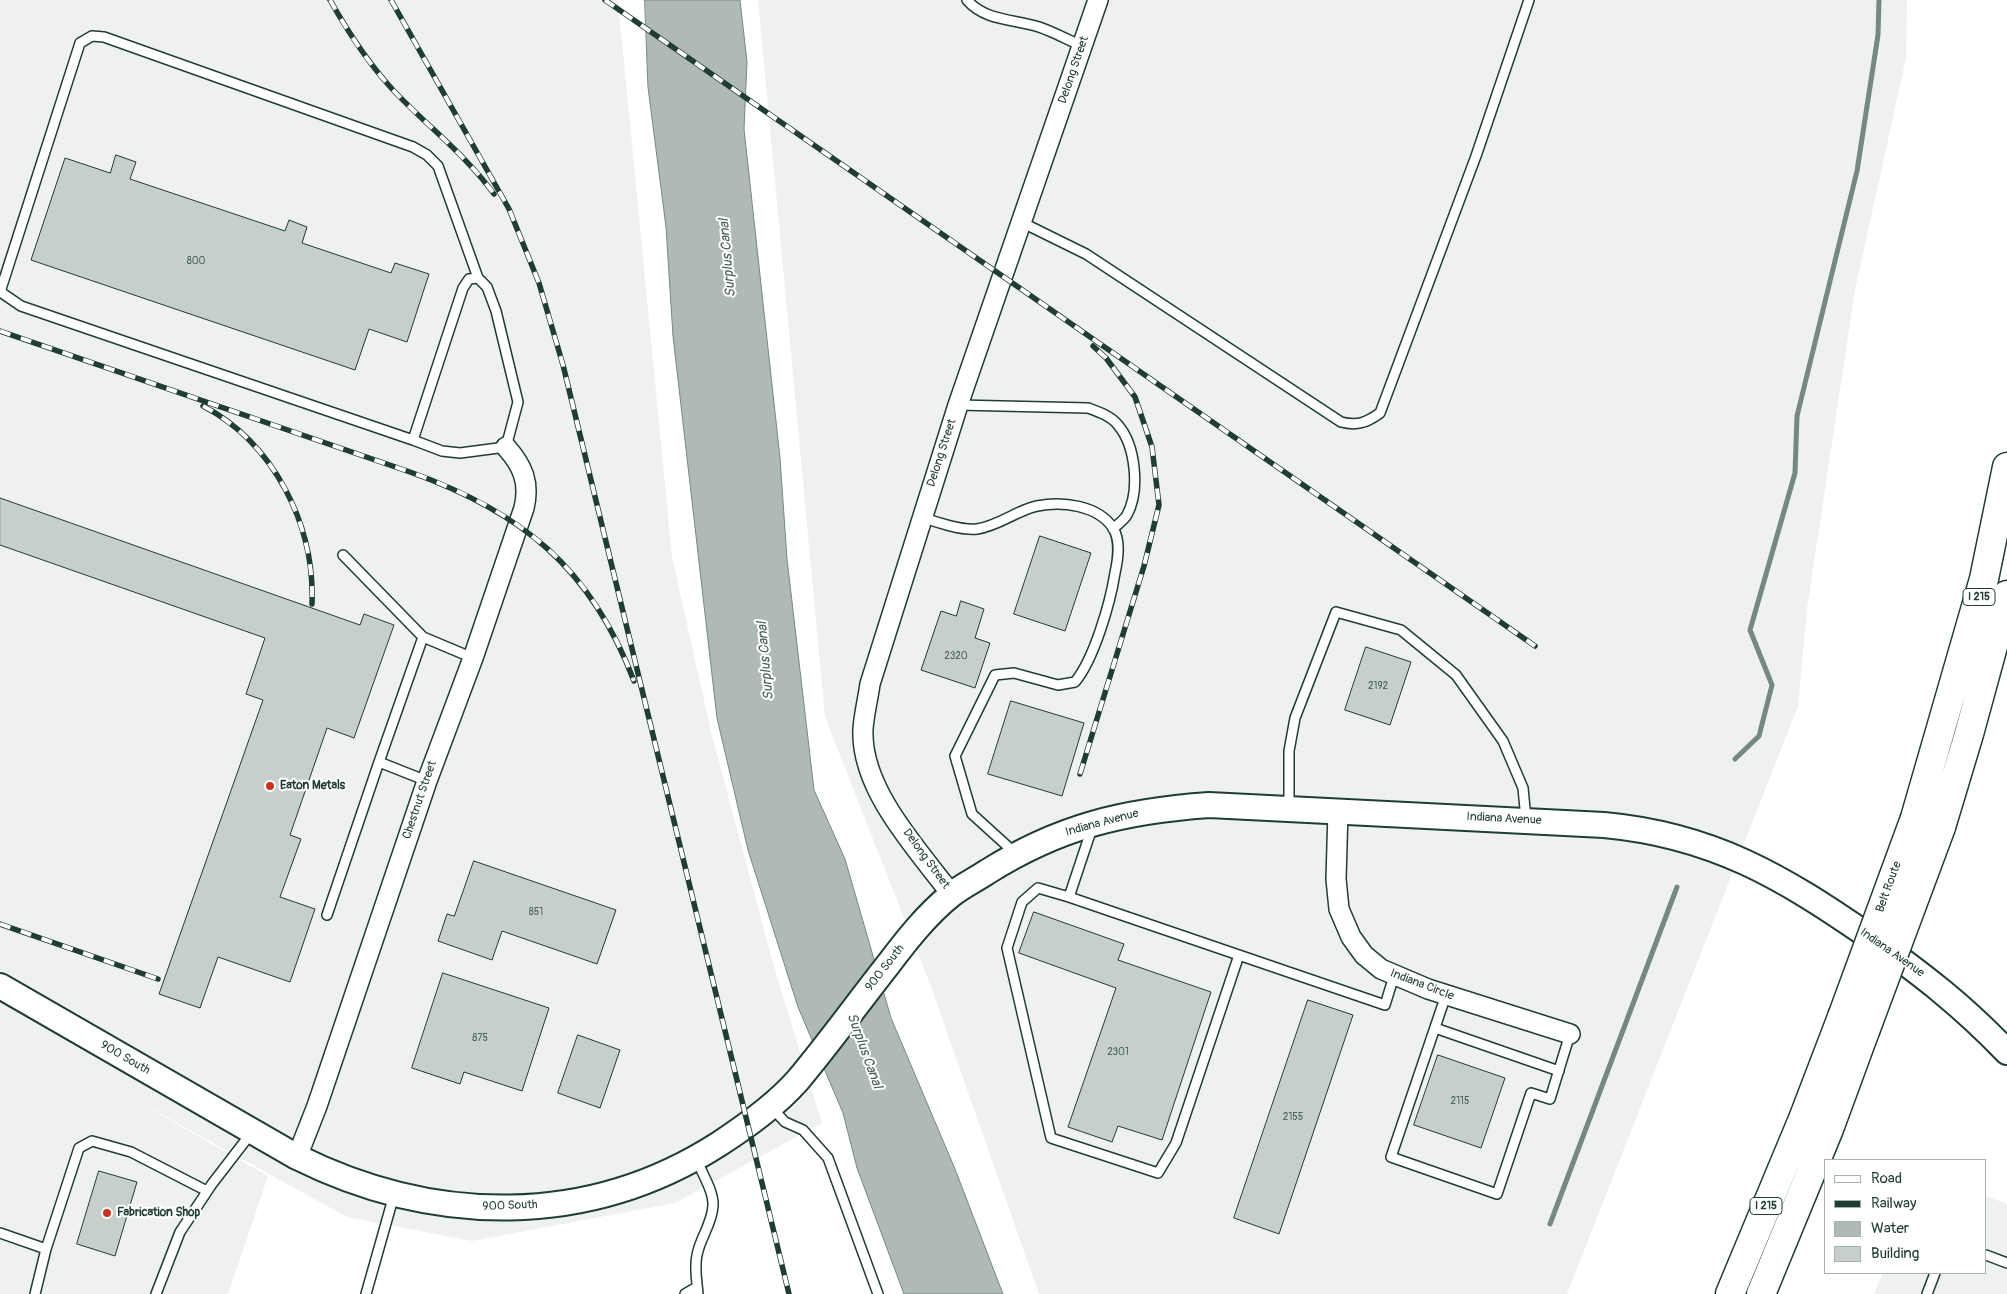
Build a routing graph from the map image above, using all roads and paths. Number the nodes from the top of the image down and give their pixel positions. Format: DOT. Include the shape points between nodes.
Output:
graph roads {
  1 [pos="967,0"];
  2 [pos="1098,0"];
  3 [pos="1529,0"];
  4 [pos="1082,46"];
  5 [pos="1021,222"];
  6 [pos="478,278"];
  7 [pos="958,405"];
  8 [pos="413,440"];
  9 [pos="506,447"];
  10 [pos="2007,467"];
  11 [pos="921,517"];
  12 [pos="1114,529"];
  13 [pos="343,555"];
  14 [pos="2007,595"];
  15 [pos="423,637"];
  16 [pos="473,658"];
  17 [pos="379,762"];
  18 [pos="427,781"];
  19 [pos="1289,808"];
  20 [pos="1338,811"];
  21 [pos="1526,820"];
  22 [pos="1093,823"];
  23 [pos="1016,854"];
  24 [pos="952,895"];
  25 [pos="1069,897"];
  26 [pos="327,915"];
  27 [pos="1239,955"];
  28 [pos="1394,976"];
  29 [pos="0,986"];
  30 [pos="1446,995"];
  31 [pos="1435,1028"];
  32 [pos="1570,1034"];
  33 [pos="2007,1052"];
  34 [pos="1559,1071"];
  35 [pos="771,1107"];
  36 [pos="252,1131"];
  37 [pos="297,1157"];
  38 [pos="696,1158"];
  39 [pos="207,1192"];
  40 [pos="394,1195"];
  41 [pos="0,1233"];
  42 [pos="46,1249"];
  43 [pos="1987,1255"];
  44 [pos="2007,1263"];
  45 [pos="1935,1274"];
  46 [pos="698,1290"];
  47 [pos="35,1294"];
  48 [pos="156,1294"];
  49 [pos="366,1294"];
  50 [pos="685,1294"];
  51 [pos="878,1294"];
  52 [pos="1730,1294"];
  53 [pos="1760,1294"];
  54 [pos="1927,1294"];
  1 -- 4 [label="lane" via="975,10 987,15 1038,27"];
  2 -- 4 [label="street, Delong Street"];
  3 -- 5 [label="lane" via="1476,156 1380,413 1368,422 1353,425 1341,422 1086,254"];
  4 -- 5 [label="street, Delong Street"];
  5 -- 7 [label="street, Delong Street"];
  6 -- 8 [label="lane" via="469,279 463,288"];
  6 -- 8 [label="lane" via="438,166 427,154 104,38 92,36 80,44 2,294 21,306"];
  6 -- 9 [label="lane" via="487,287 496,311 518,402"];
  7 -- 11 [label="street, Delong Street"];
  7 -- 12 [label="lane" via="1088,408 1103,413 1118,424 1128,441 1134,467 1133,495 1127,515"];
  8 -- 9 [label="lane" via="442,451 460,453"];
  9 -- 16 [label="street, Chestnut Street" via="523,471 526,497"];
  10 -- 52 [label="highway, Belt Route / I 215, bridge" via="1984,579 1915,818 1842,1017"];
  11 -- 12 [label="lane" via="976,529 1036,506 1068,504 1095,512"];
  11 -- 24 [label="street, Delong Street" via="872,675 863,731 874,783 895,818"];
  12 -- 23 [label="lane" via="1119,551 1112,591 1086,669 1075,682 1058,685 1014,673 995,675 955,756 972,814"];
  13 -- 15 [label="lane"];
  14 -- 53 [label="highway, I 215, bridge" via="1941,827 1829,1129"];
  15 -- 16 [label="lane"];
  15 -- 17 [label="lane"];
  16 -- 18 [label="street, Chestnut Street"];
  17 -- 18 [label="lane"];
  17 -- 26 [label="lane"];
  18 -- 37 [label="street, Chestnut Street"];
  19 -- 20 [label="street, Indiana Avenue"];
  19 -- 21 [label="lane" via="1289,751 1294,718 1336,612 1401,630 1456,675 1504,741 1523,788"];
  19 -- 22 [label="street, Indiana Avenue" via="1209,805 1164,808"];
  20 -- 21 [label="street, Indiana Avenue"];
  20 -- 28 [label="street, Indiana Circle" via="1336,879 1339,910 1351,937 1364,955"];
  21 -- 33 [label="street, Indiana Avenue" via="1604,824 1655,831 1711,847 1764,871 1812,897 1933,982 1977,1020"];
  22 -- 23 [label="street, Indiana Avenue"];
  22 -- 25 [label="lane"];
  23 -- 24 [label="street, Indiana Avenue"];
  24 -- 35 [label="street, 900 South" via="917,927 798,1080"];
  25 -- 27 [label="lane"];
  25 -- 27 [label="lane" via="1038,888 1022,902 1007,948 1051,1138 1158,1173 1176,1143"];
  27 -- 28 [label="lane" via="1385,1005"];
  28 -- 30 [label="street, Indiana Circle"];
  29 -- 36 [label="street, 900 South"];
  30 -- 31 [label="lane"];
  30 -- 32 [label="street, Indiana Circle"];
  31 -- 34 [label="lane"];
  31 -- 34 [label="lane" via="1391,1156 1497,1194 1531,1093 1550,1099"];
  32 -- 34 [label="lane"];
  35 -- 38 [label="street, 900 South"];
  35 -- 51 [label="lane" via="785,1122 803,1130 828,1158"];
  36 -- 37 [label="street, 900 South"];
  36 -- 39 [label="lane"];
  37 -- 40 [label="street, 900 South" via="345,1179"];
  38 -- 40 [label="street, 900 South" via="616,1192 541,1206 448,1205"];
  38 -- 46 [label="lane" via="713,1207 696,1256"];
  39 -- 42 [label="lane" via="131,1152 92,1141 79,1148"];
  39 -- 48 [label="lane" via="180,1232"];
  40 -- 49 [label="lane"];
  41 -- 42 [label="lane"];
  42 -- 47 [label="lane"];
  43 -- 44 [label="lane"];
  45 -- 54 [label="lane"];
  46 -- 50 [label="lane"];
}
